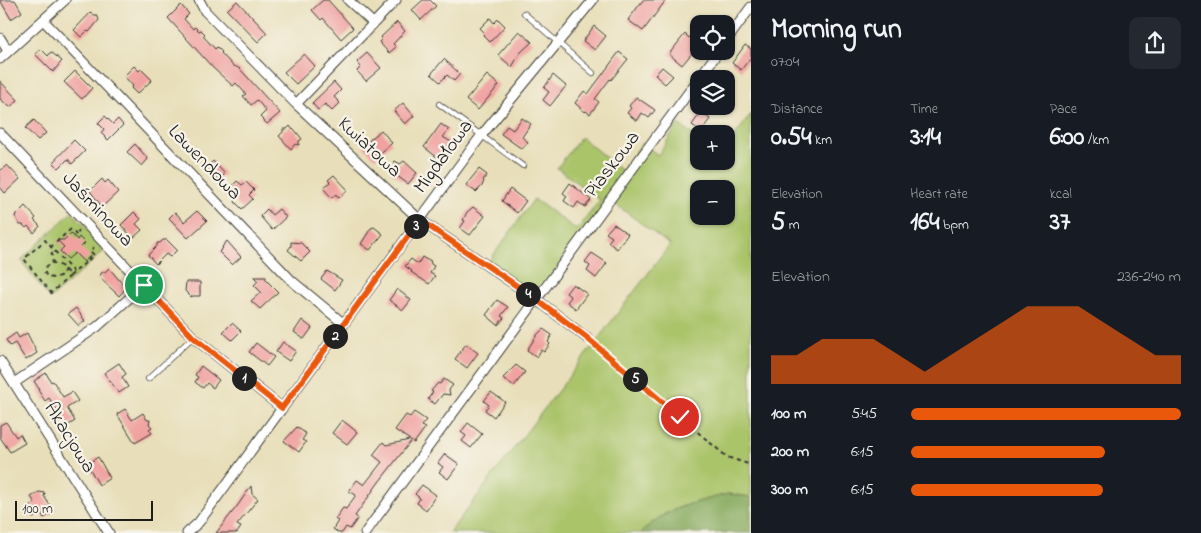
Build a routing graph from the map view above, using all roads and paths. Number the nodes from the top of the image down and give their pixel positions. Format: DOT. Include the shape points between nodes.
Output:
graph roads {
  1 [pos="65,0"];
  2 [pos="199,0"];
  3 [pos="348,0"];
  4 [pos="396,0"];
  5 [pos="593,0"];
  6 [pos="751,7"];
  7 [pos="524,13"];
  8 [pos="44,21"];
  9 [pos="373,23"];
  10 [pos="735,29"];
  11 [pos="0,38"];
  12 [pos="558,42"];
  13 [pos="8,51"];
  14 [pos="0,58"];
  15 [pos="712,60"];
  16 [pos="593,73"];
  17 [pos="296,104"];
  18 [pos="439,104"];
  19 [pos="0,132"];
  20 [pos="482,135"];
  21 [pos="523,166"];
  22 [pos="420,220"];
  23 [pos="83,221"];
  24 [pos="101,240"];
  25 [pos="51,247"];
  26 [pos="52,264"];
  27 [pos="65,269"];
  28 [pos="74,273"];
  29 [pos="70,276"];
  30 [pos="144,285"];
  31 [pos="536,299"];
  32 [pos="344,324"];
  33 [pos="193,337"];
  34 [pos="587,338"];
  35 [pos="0,361"];
  36 [pos="148,379"];
  37 [pos="14,383"];
  38 [pos="282,408"];
  39 [pos="751,465"];
  40 [pos="109,533"];
  41 [pos="187,533"];
  42 [pos="364,533"];
  1 -- 8 [label="street"];
  2 -- 17 [label="street, Kwiatowa"];
  3 -- 9 [label="street"];
  4 -- 9 [label="street"];
  5 -- 12 [label="street, Migdałowa"];
  6 -- 10 [label="street"];
  7 -- 12 [label="lane"];
  8 -- 13 [label="street"];
  8 -- 32 [label="street, Lawendowa" via="292,281"];
  9 -- 17 [label="street"];
  11 -- 13 [label="street"];
  12 -- 16 [label="lane"];
  12 -- 20 [label="street, Migdałowa"];
  13 -- 14 [label="street"];
  15 -- 31 [label="street, Piaskowa"];
  17 -- 22 [label="street, Kwiatowa"];
  18 -- 20 [label="lane"];
  19 -- 23 [label="street, Jaśminowa"];
  20 -- 21 [label="lane"];
  20 -- 22 [label="street, Migdałowa"];
  22 -- 31 [label="street, Kwiatowa"];
  22 -- 32 [label="street, Migdałowa"];
  23 -- 24 [label="street, Jaśminowa"];
  23 -- 25 [label="path" via="77,236 71,229"];
  24 -- 28 [label="path" via="90,250 94,255"];
  24 -- 30 [label="street, Jaśminowa"];
  25 -- 26 [label="path"];
  25 -- 28 [label="path"];
  25 -- 29 [label="path" via="45,240 24,259 51,293"];
  26 -- 27 [label="path"];
  26 -- 27 [label="path" via="44,271 47,277 58,277"];
  27 -- 29 [label="path"];
  28 -- 29 [label="path"];
  30 -- 33 [label="street, Jaśminowa"];
  30 -- 37 [label="street" via="97,327"];
  31 -- 34 [label="street"];
  31 -- 42 [label="street, Piaskowa"];
  32 -- 38 [label="street, Migdałowa"];
  33 -- 36 [label="lane"];
  33 -- 38 [label="street, Jaśminowa"];
  34 -- 39 [label="path" via="727,457"];
  35 -- 37 [label="street, Akacjowa"];
  37 -- 40 [label="street, Akacjowa"];
  38 -- 41 [label="street, Migdałowa" via="199,522"];
}
